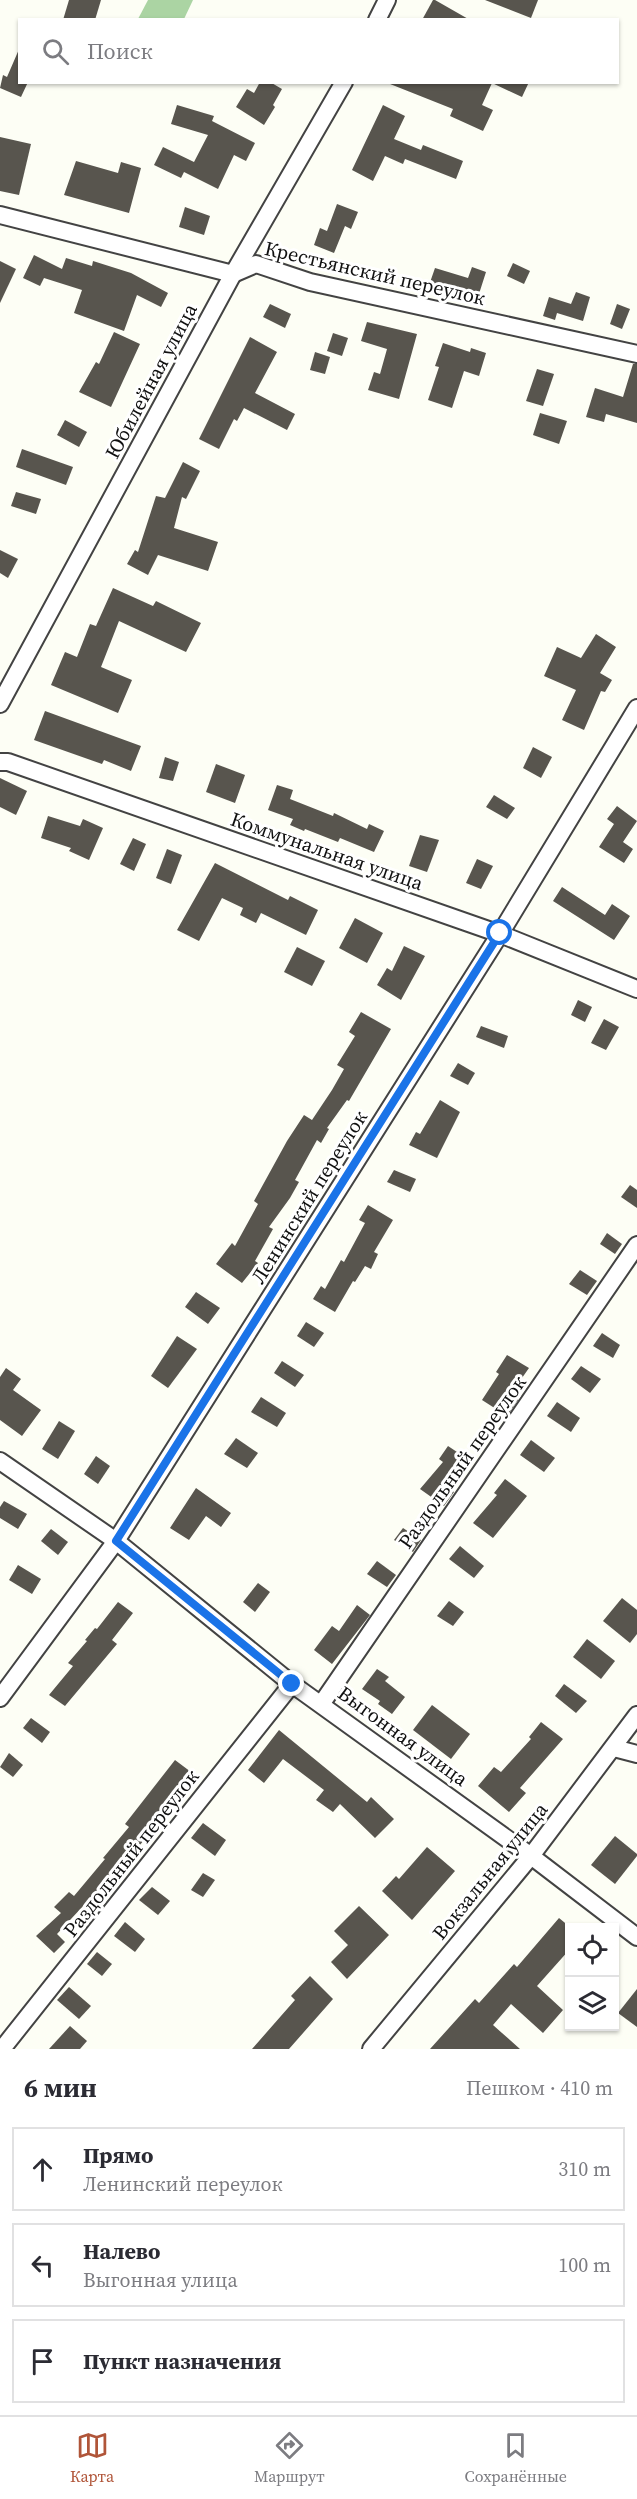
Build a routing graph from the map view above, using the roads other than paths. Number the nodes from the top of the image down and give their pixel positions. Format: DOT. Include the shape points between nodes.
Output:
graph roads {
  1 [pos="387,0"];
  2 [pos="378,18"];
  3 [pos="343,84"];
  4 [pos="0,215"];
  5 [pos="233,274"];
  6 [pos="637,354"];
  7 [pos="0,704"];
  8 [pos="637,708"];
  9 [pos="0,762"];
  10 [pos="500,933"];
  11 [pos="637,989"];
  12 [pos="637,1245"];
  13 [pos="0,1461"];
  14 [pos="116,1541"];
  15 [pos="292,1684"];
  16 [pos="0,1698"];
  17 [pos="322,1703"];
  18 [pos="637,1715"];
  19 [pos="614,1748"];
  20 [pos="637,1754"];
  21 [pos="531,1856"];
  22 [pos="637,1937"];
  23 [pos="2,2049"];
  24 [pos="371,2049"];
  1 -- 2 [label="street"];
  3 -- 5 [label="street, Юбилейная улица"];
  4 -- 5 [label="street"];
  5 -- 6 [label="street, Крестьянский переулок" via="256,264 310,282"];
  5 -- 7 [label="street, Юбилейная улица"];
  8 -- 10 [label="street, Ленинский переулок"];
  9 -- 10 [label="street, Коммунальная улица"];
  10 -- 11 [label="street, Коммунальная улица"];
  10 -- 14 [label="street, Ленинский переулок"];
  12 -- 17 [label="street, Раздольный переулок"];
  13 -- 14 [label="street, Выгонная улица"];
  14 -- 15 [label="street, Выгонная улица"];
  14 -- 16 [label="street, Ленинский переулок"];
  15 -- 17 [label="street, Выгонная улица"];
  15 -- 23 [label="street, Раздольный переулок"];
  17 -- 21 [label="street, Выгонная улица"];
  18 -- 19 [label="street, Вокзальная улица"];
  19 -- 20 [label="street"];
  19 -- 21 [label="street, Вокзальная улица"];
  21 -- 22 [label="street, Выгонная улица"];
  21 -- 24 [label="street, Вокзальная улица"];
}
